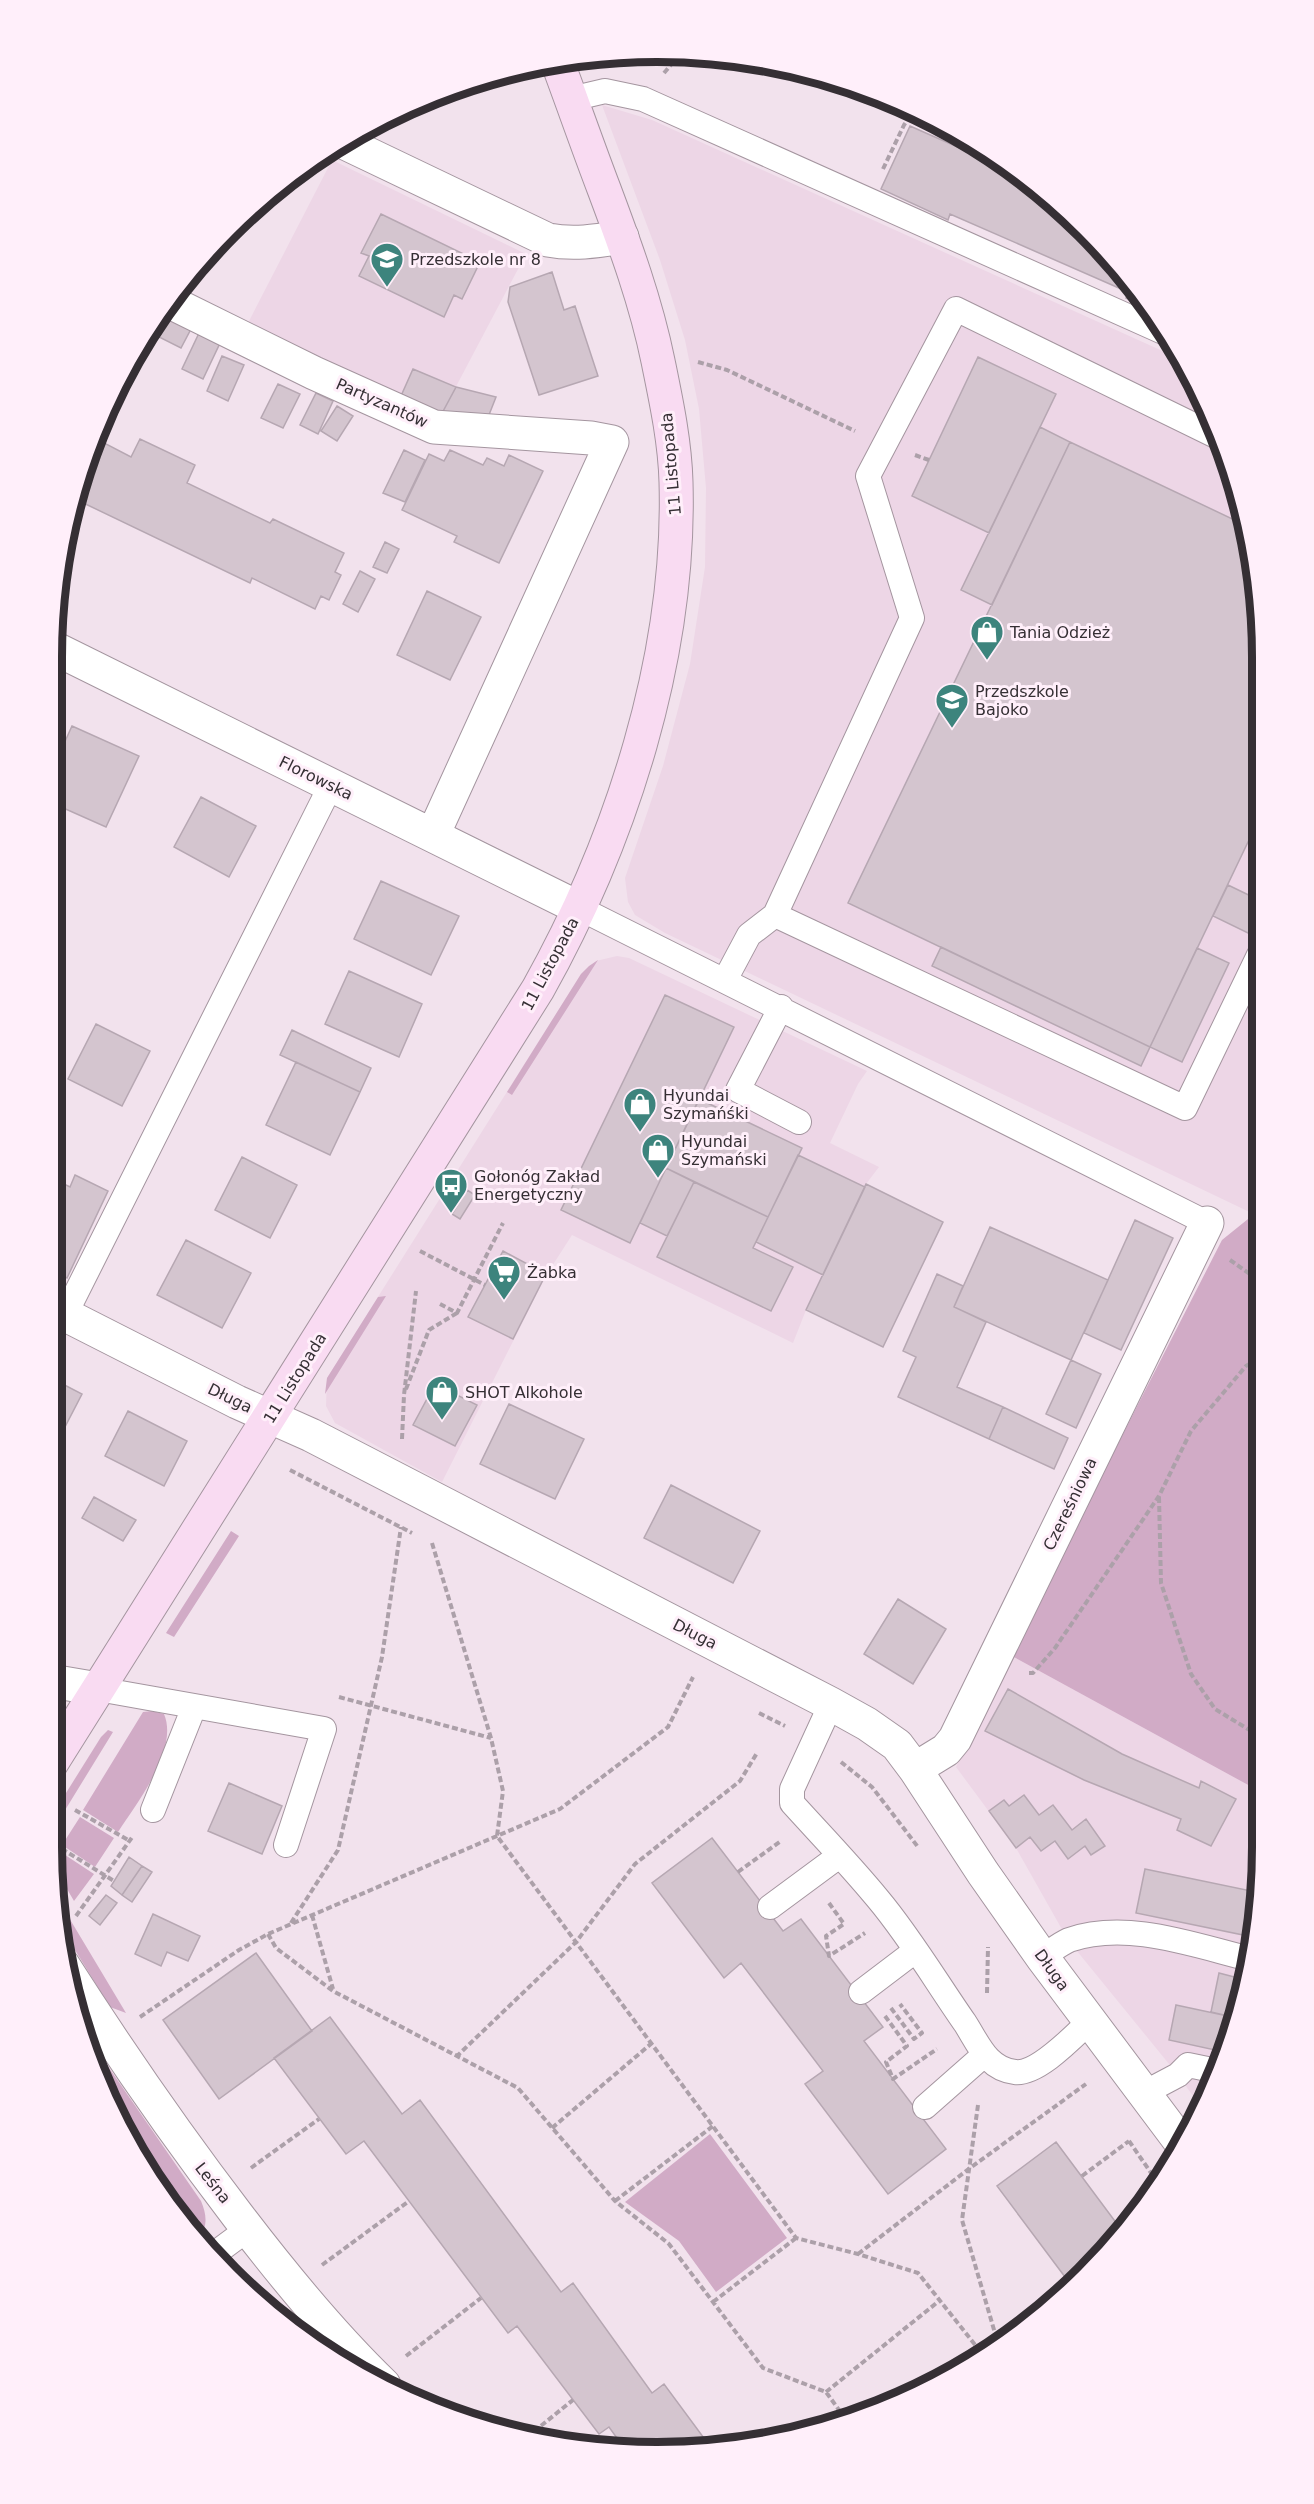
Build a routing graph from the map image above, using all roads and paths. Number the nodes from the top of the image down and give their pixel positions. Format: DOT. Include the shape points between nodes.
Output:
graph roads {
  1 [pos="560,70"];
  2 [pos="571,99"];
  3 [pos="909,118"];
  4 [pos="351,146"];
  5 [pos="868,201"];
  6 [pos="622,237"];
  7 [pos="177,305"];
  8 [pos="1153,328"];
  9 [pos="697,362"];
  10 [pos="1208,432"];
  11 [pos="885,445"];
  12 [pos="929,460"];
  13 [pos="62,652"];
  14 [pos="331,785"];
  15 [pos="433,835"];
  16 [pos="579,908"];
  17 [pos="775,915"];
  18 [pos="1252,969"];
  19 [pos="724,980"];
  20 [pos="781,1007"];
  21 [pos="799,1122"];
  22 [pos="503,1223"];
  23 [pos="1207,1223"];
  24 [pos="420,1251"];
  25 [pos="474,1279"];
  26 [pos="485,1285"];
  27 [pos="417,1291"];
  28 [pos="62,1303"];
  29 [pos="440,1304"];
  30 [pos="62,1313"];
  31 [pos="457,1313"];
  32 [pos="1252,1363"];
  33 [pos="404,1395"];
  34 [pos="271,1417"];
  35 [pos="290,1470"];
  36 [pos="401,1482"];
  37 [pos="1159,1496"];
  38 [pos="401,1527"];
  39 [pos="432,1543"];
  40 [pos="442,1548"];
  41 [pos="682,1671"];
  42 [pos="988,1671"];
  43 [pos="693,1677"];
  44 [pos="703,1682"];
  45 [pos="62,1683"];
  46 [pos="98,1689"];
  47 [pos="332,1696"];
  48 [pos="831,1704"];
  49 [pos="372,1705"];
  50 [pos="194,1707"];
  51 [pos="754,1710"];
  52 [pos="1252,1732"];
  53 [pos="491,1738"];
  54 [pos="815,1741"];
  55 [pos="62,1746"];
  56 [pos="757,1753"];
  57 [pos="915,1769"];
  58 [pos="75,1810"];
  59 [pos="153,1810"];
  60 [pos="497,1836"];
  61 [pos="130,1841"];
  62 [pos="286,1845"];
  63 [pos="62,1849"];
  64 [pos="920,1850"];
  65 [pos="761,1856"];
  66 [pos="839,1856"];
  67 [pos="738,1872"];
  68 [pos="105,1875"];
  69 [pos="114,1881"];
  70 [pos="825,1896"];
  71 [pos="770,1907"];
  72 [pos="312,1915"];
  73 [pos="76,1916"];
  74 [pos="291,1923"];
  75 [pos="858,1924"];
  76 [pos="864,1933"];
  77 [pos="268,1934"];
  78 [pos="857,1938"];
  79 [pos="576,1942"];
  80 [pos="995,1950"];
  81 [pos="915,1951"];
  82 [pos="1042,1957"];
  83 [pos="1242,1957"];
  84 [pos="80,1991"];
  85 [pos="333,1991"];
  86 [pos="861,1992"];
  87 [pos="986,1998"];
  88 [pos="897,1999"];
  89 [pos="888,2005"];
  90 [pos="881,2011"];
  91 [pos="140,2018"];
  92 [pos="1089,2022"];
  93 [pos="652,2043"];
  94 [pos="1062,2047"];
  95 [pos="984,2055"];
  96 [pos="456,2057"];
  97 [pos="922,2059"];
  98 [pos="1209,2069"];
  99 [pos="1086,2084"];
  100 [pos="1093,2093"];
  101 [pos="1144,2093"];
  102 [pos="925,2107"];
  103 [pos="320,2119"];
  104 [pos="713,2126"];
  105 [pos="552,2128"];
  106 [pos="1177,2137"];
  107 [pos="970,2168"];
  108 [pos="251,2169"];
  109 [pos="1082,2176"];
  110 [pos="1153,2176"];
  111 [pos="615,2201"];
  112 [pos="409,2202"];
  113 [pos="248,2229"];
  114 [pos="796,2238"];
  115 [pos="219,2250"];
  116 [pos="858,2254"];
  117 [pos="295,2287"];
  118 [pos="482,2298"];
  119 [pos="939,2301"];
  120 [pos="713,2302"];
  121 [pos="996,2336"];
  122 [pos="978,2348"];
  123 [pos="407,2354"];
  124 [pos="368,2368"];
  125 [pos="826,2392"];
  126 [pos="573,2400"];
  127 [pos="841,2413"];
  128 [pos="536,2430"];
  1 -- 2 [label="street, 11 Listopada"];
  2 -- 5 [label="lane" via="605,91 643,99"];
  2 -- 6 [label="street, 11 Listopada"];
  3 -- 5 [label="path"];
  4 -- 6 [label="street" via="548,240 586,243"];
  5 -- 8 [label="lane"];
  6 -- 16 [label="street, 11 Listopada" via="658,360 676,479 676,524 666,623 648,711 614,825"];
  7 -- 15 [label="street, Partyzantów" via="434,427 612,442"];
  9 -- 11 [label="path" via="727,370"];
  10 -- 11 [label="lane" via="956,309"];
  11 -- 12 [label="path"];
  11 -- 17 [label="lane" via="868,476 912,618"];
  13 -- 14 [label="street, Florowska"];
  14 -- 15 [label="street, Florowska"];
  14 -- 28 [label="lane"];
  15 -- 16 [label="street, Florowska"];
  16 -- 19 [label="lane"];
  16 -- 34 [label="street, 11 Listopada" via="505,1044"];
  17 -- 18 [label="lane" via="1185,1108"];
  17 -- 19 [label="lane" via="750,934"];
  19 -- 20 [label="lane"];
  20 -- 21 [label="lane" via="738,1090"];
  20 -- 23 [label="lane"];
  22 -- 25 [label="path"];
  23 -- 42 [label="street, Czereśniowa"];
  24 -- 25 [label="path"];
  25 -- 26 [label="path"];
  25 -- 31 [label="path"];
  27 -- 33 [label="path"];
  29 -- 31 [label="path"];
  30 -- 34 [label="street, Długa"];
  31 -- 33 [label="path" via="429,1330"];
  32 -- 37 [label="path" via="1191,1431"];
  33 -- 36 [label="path"];
  34 -- 36 [label="street, Długa"];
  34 -- 46 [label="street, 11 Listopada"];
  35 -- 38 [label="path"];
  36 -- 48 [label="street, Długa"];
  37 -- 42 [label="path" via="1055,1648 1033,1673"];
  37 -- 52 [label="path" via="1161,1583 1191,1674 1215,1709"];
  38 -- 39 [label="path"];
  38 -- 49 [label="path"];
  39 -- 40 [label="path"];
  39 -- 53 [label="path"];
  41 -- 43 [label="path"];
  42 -- 57 [label="street, Czereśniowa" via="950,1744 932,1761"];
  43 -- 44 [label="path"];
  43 -- 60 [label="path" via="668,1726 560,1809"];
  45 -- 46 [label="street"];
  46 -- 50 [label="lane"];
  46 -- 55 [label="street, 11 Listopada"];
  47 -- 49 [label="path"];
  48 -- 54 [label="lane"];
  48 -- 57 [label="street, Długa" via="897,1745"];
  49 -- 53 [label="path"];
  49 -- 74 [label="path" via="338,1850"];
  50 -- 59 [label="lane"];
  50 -- 62 [label="lane" via="324,1729"];
  51 -- 54 [label="path"];
  53 -- 60 [label="path" via="503,1791"];
  54 -- 64 [label="path" via="872,1787"];
  54 -- 66 [label="lane" via="792,1789 792,1803"];
  56 -- 79 [label="path" via="740,1781 634,1864"];
  57 -- 82 [label="street, Długa"];
  58 -- 61 [label="path"];
  59 -- 61 [label="path"];
  60 -- 72 [label="path"];
  60 -- 79 [label="path"];
  61 -- 68 [label="path"];
  63 -- 68 [label="path"];
  65 -- 67 [label="path"];
  66 -- 71 [label="lane"];
  66 -- 81 [label="lane" via="879,1900"];
  68 -- 69 [label="path"];
  68 -- 73 [label="path"];
  70 -- 78 [label="path" via="844,1924 826,1936 829,1956"];
  72 -- 74 [label="path"];
  72 -- 85 [label="path"];
  74 -- 77 [label="path"];
  75 -- 76 [label="path"];
  77 -- 85 [label="path" via="276,1948"];
  77 -- 91 [label="path"];
  79 -- 93 [label="path"];
  79 -- 96 [label="path"];
  80 -- 87 [label="path" via="989,1940"];
  81 -- 86 [label="lane"];
  81 -- 95 [label="lane"];
  82 -- 83 [label="lane" via="1068,1940 1110,1932 1147,1935"];
  82 -- 92 [label="street, Długa"];
  84 -- 113 [label="street, Leśna" via="170,2125"];
  85 -- 96 [label="path"];
  88 -- 89 [label="path" via="922,2033 914,2039"];
  90 -- 97 [label="path" via="907,2046 886,2062 893,2079"];
  92 -- 94 [label="lane"];
  92 -- 101 [label="street, Długa"];
  93 -- 104 [label="path"];
  93 -- 105 [label="path"];
  94 -- 95 [label="lane" via="1027,2072 998,2066"];
  94 -- 99 [label="path"];
  95 -- 102 [label="lane"];
  95 -- 107 [label="path"];
  96 -- 105 [label="path" via="518,2088"];
  98 -- 101 [label="lane" via="1188,2065 1178,2075"];
  99 -- 100 [label="path"];
  99 -- 107 [label="path"];
  101 -- 106 [label="street, Długa"];
  103 -- 108 [label="path"];
  104 -- 111 [label="path"];
  104 -- 114 [label="path"];
  105 -- 111 [label="path"];
  107 -- 116 [label="path"];
  107 -- 121 [label="path" via="962,2220"];
  109 -- 110 [label="path" via="1129,2140"];
  111 -- 120 [label="path" via="669,2244"];
  112 -- 117 [label="path"];
  113 -- 115 [label="lane"];
  113 -- 117 [label="street, Leśna"];
  114 -- 116 [label="path"];
  114 -- 120 [label="path"];
  116 -- 119 [label="path" via="918,2273"];
  117 -- 124 [label="street, Leśna"];
  118 -- 123 [label="path"];
  119 -- 122 [label="path"];
  119 -- 125 [label="path"];
  120 -- 125 [label="path" via="763,2368"];
  125 -- 127 [label="path"];
  126 -- 128 [label="path"];
}
